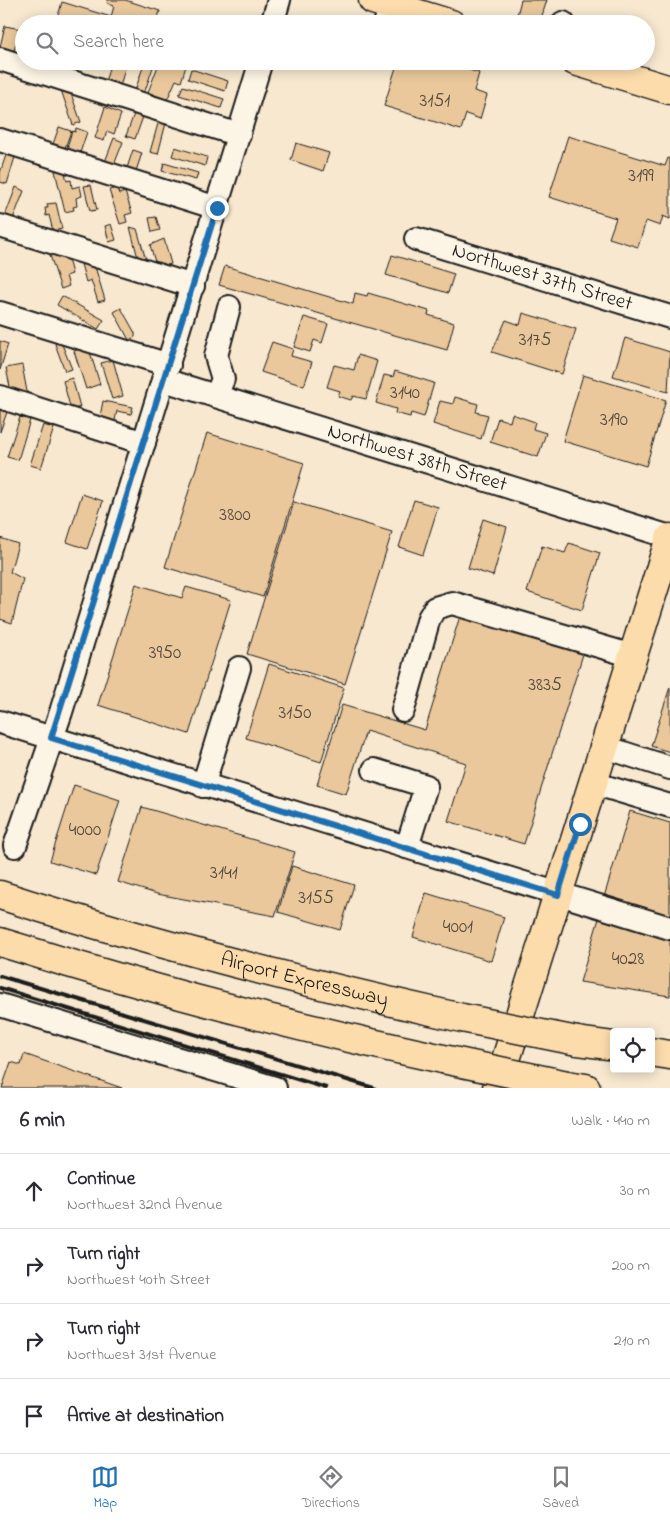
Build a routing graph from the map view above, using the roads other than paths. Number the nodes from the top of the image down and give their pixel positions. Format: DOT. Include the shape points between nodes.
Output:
graph roads {
  1 [pos="280,0"];
  2 [pos="383,10"];
  3 [pos="275,15"];
  4 [pos="407,15"];
  5 [pos="0,59"];
  6 [pos="15,64"];
  7 [pos="35,70"];
  8 [pos="258,70"];
  9 [pos="604,70"];
  10 [pos="670,90"];
  11 [pos="239,135"];
  12 [pos="0,140"];
  13 [pos="217,208"];
  14 [pos="0,226"];
  15 [pos="416,239"];
  16 [pos="193,286"];
  17 [pos="229,307"];
  18 [pos="668,310"];
  19 [pos="0,313"];
  20 [pos="166,372"];
  21 [pos="216,396"];
  22 [pos="0,397"];
  23 [pos="144,443"];
  24 [pos="670,538"];
  25 [pos="633,656"];
  26 [pos="239,668"];
  27 [pos="403,710"];
  28 [pos="1,713"];
  29 [pos="51,738"];
  30 [pos="604,748"];
  31 [pos="670,768"];
  32 [pos="374,770"];
  33 [pos="593,783"];
  34 [pos="203,786"];
  35 [pos="670,806"];
  36 [pos="11,837"];
  37 [pos="407,847"];
  38 [pos="0,895"];
  39 [pos="558,895"];
  40 [pos="670,928"];
  41 [pos="0,942"];
  42 [pos="0,1005"];
  43 [pos="610,1045"];
  44 [pos="655,1053"];
  45 [pos="670,1055"];
  46 [pos="577,1086"];
  47 [pos="275,1088"];
  48 [pos="497,1088"];
  1 -- 3 [label="street"];
  2 -- 4 [label="main road"];
  5 -- 6 [label="street"];
  7 -- 11 [label="street"];
  8 -- 11 [label="street"];
  9 -- 10 [label="main road"];
  11 -- 13 [label="street"];
  12 -- 13 [label="street"];
  13 -- 16 [label="street"];
  14 -- 16 [label="street"];
  15 -- 18 [label="street, Northwest 37th Street"];
  16 -- 20 [label="street"];
  17 -- 21 [label="street" via="216,356 223,379"];
  19 -- 20 [label="street, Northwest 38th Street"];
  20 -- 21 [label="street, Northwest 38th Street"];
  20 -- 23 [label="street"];
  21 -- 24 [label="street, Northwest 38th Street"];
  22 -- 23 [label="street"];
  23 -- 29 [label="street"];
  24 -- 25 [label="main road"];
  25 -- 27 [label="street" via="452,603 435,608 429,618"];
  25 -- 30 [label="main road"];
  26 -- 34 [label="street"];
  28 -- 29 [label="street"];
  29 -- 34 [label="street"];
  29 -- 36 [label="street"];
  30 -- 31 [label="street"];
  30 -- 33 [label="main road"];
  32 -- 37 [label="street" via="426,786"];
  33 -- 35 [label="street"];
  33 -- 39 [label="main road"];
  34 -- 37 [label="street" via="253,792"];
  37 -- 39 [label="street"];
  38 -- 43 [label="main road, Airport Expressway, bridge" via="184,950 343,991 462,1018"];
  39 -- 40 [label="street"];
  39 -- 48 [label="main road"];
  41 -- 46 [label="main road, bridge" via="163,990 335,1035"];
  42 -- 47 [label="street"];
  44 -- 45 [label="main road"];
}
